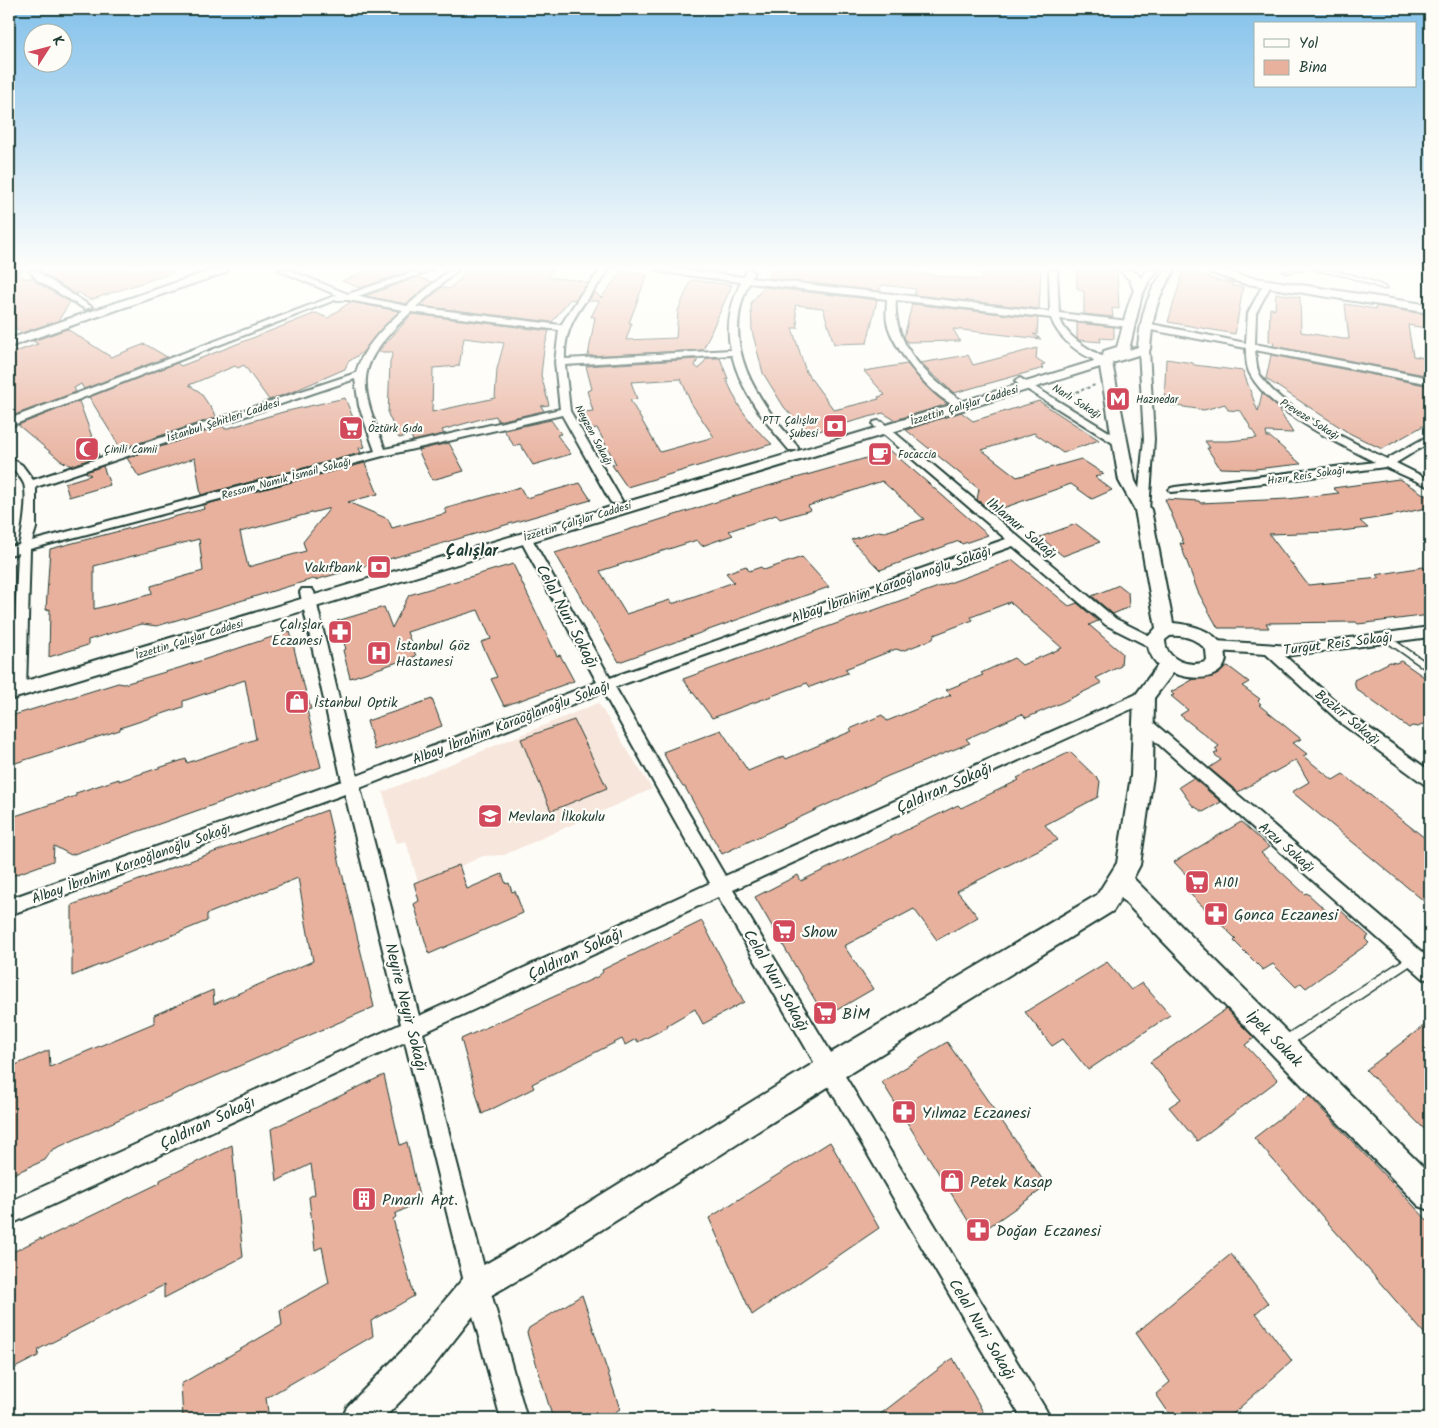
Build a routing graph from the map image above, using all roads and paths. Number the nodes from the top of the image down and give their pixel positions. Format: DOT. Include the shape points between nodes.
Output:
graph roads {
  1 [pos="28,337"];
  2 [pos="234,337"];
  3 [pos="382,337"];
  4 [pos="562,337"];
  5 [pos="732,337"];
  6 [pos="897,337"];
  7 [pos="1066,337"];
  8 [pos="1126,337"];
  9 [pos="1145,337"];
  10 [pos="1199,337"];
  11 [pos="1251,337"];
  12 [pos="9,343"];
  13 [pos="1251,347"];
  14 [pos="1144,348"];
  15 [pos="736,352"];
  16 [pos="1101,360"];
  17 [pos="560,362"];
  18 [pos="360,375"];
  19 [pos="1430,381"];
  20 [pos="1024,383"];
  21 [pos="1098,384"];
  22 [pos="1073,393"];
  23 [pos="957,403"];
  24 [pos="565,411"];
  25 [pos="9,423"];
  26 [pos="881,427"];
  27 [pos="1430,438"];
  28 [pos="1120,443"];
  29 [pos="793,448"];
  30 [pos="381,453"];
  31 [pos="9,460"];
  32 [pos="1388,463"];
  33 [pos="1430,484"];
  34 [pos="30,485"];
  35 [pos="1175,490"];
  36 [pos="616,501"];
  37 [pos="1143,510"];
  38 [pos="525,537"];
  39 [pos="1014,541"];
  40 [pos="24,547"];
  41 [pos="9,551"];
  42 [pos="308,597"];
  43 [pos="1430,632"];
  44 [pos="1160,637"];
  45 [pos="1386,638"];
  46 [pos="1215,646"];
  47 [pos="1270,650"];
  48 [pos="1170,663"];
  49 [pos="1430,668"];
  50 [pos="605,685"];
  51 [pos="14,686"];
  52 [pos="1143,710"];
  53 [pos="1430,779"];
  54 [pos="351,785"];
  55 [pos="1119,880"];
  56 [pos="722,886"];
  57 [pos="9,907"];
  58 [pos="1414,957"];
  59 [pos="1430,971"];
  60 [pos="412,1028"];
  61 [pos="1281,1044"];
  62 [pos="829,1070"];
  63 [pos="1430,1195"];
  64 [pos="9,1214"];
  65 [pos="477,1286"];
  66 [pos="359,1419"];
  67 [pos="514,1419"];
  68 [pos="1038,1419"];
  1 -- 12 [label="main road"];
  2 -- 25 [label="street"];
  3 -- 18 [label="street"];
  4 -- 17 [label="street, Neyzen Sokağı"];
  5 -- 15 [label="street"];
  6 -- 23 [label="street" via="914,364"];
  7 -- 16 [label="street"];
  8 -- 16 [label="main road" via="1124,348"];
  9 -- 14 [label="main road"];
  10 -- 13 [label="street"];
  11 -- 13 [label="street, Preveze Sokağı"];
  13 -- 19 [label="street"];
  13 -- 32 [label="street, Preveze Sokağı" via="1255,374 1273,396 1300,415"];
  14 -- 16 [label="main road, İzzettin Çalışlar Caddesi"];
  14 -- 37 [label="street" via="1149,439"];
  15 -- 17 [label="street"];
  15 -- 29 [label="street" via="768,420"];
  16 -- 20 [label="main road, İzzettin Çalışlar Caddesi"];
  16 -- 28 [label="main road"];
  17 -- 24 [label="street, Neyzen Sokağı"];
  18 -- 30 [label="street" via="366,411"];
  18 -- 34 [label="street, İstanbul Şehitleri Caddesi"];
  20 -- 23 [label="main road, İzzettin Çalışlar Caddesi"];
  20 -- 28 [label="street, Narlı Sokağı"];
  21 -- 22 [label="path"];
  23 -- 26 [label="main road, İzzettin Çalışlar Caddesi"];
  24 -- 30 [label="street, Ressam Namık İsmail Sokağı"];
  24 -- 36 [label="street, Neyzen Sokağı"];
  26 -- 29 [label="main road, İzzettin Çalışlar Caddesi"];
  26 -- 38 [label="main road, İzzettin Çalışlar Caddesi"];
  26 -- 39 [label="street, Ihlamur Sokağı"];
  27 -- 32 [label="street, Hızır Reis Sokağı"];
  28 -- 37 [label="main road" via="1127,481"];
  29 -- 36 [label="main road, İzzettin Çalışlar Caddesi"];
  30 -- 40 [label="street, Ressam Namık İsmail Sokağı"];
  31 -- 34 [label="street"];
  32 -- 33 [label="street, Preveze Sokağı"];
  32 -- 35 [label="street, Hızır Reis Sokağı"];
  34 -- 40 [label="street" via="30,528"];
  36 -- 42 [label="main road, İzzettin Çalışlar Caddesi"];
  37 -- 44 [label="main road"];
  38 -- 42 [label="main road, İzzettin Çalışlar Caddesi"];
  38 -- 50 [label="street, Celal Nuri Sokağı"];
  39 -- 44 [label="street, Ihlamur Sokağı" via="1111,622"];
  39 -- 50 [label="street, Albay İbrahim Karaoğlanoğlu Sokağı"];
  40 -- 41 [label="street, Ressam Namık İsmail Sokağı"];
  40 -- 51 [label="street"];
  42 -- 51 [label="main road, İzzettin Çalışlar Caddesi"];
  42 -- 54 [label="street, Neyire Neyir Sokağı"];
  43 -- 45 [label="street, Turgut Reis Sokağı"];
  44 -- 46 [label="main road" via="1182,629"];
  44 -- 48 [label="main road" via="1162,657"];
  45 -- 47 [label="street, Turgut Reis Sokağı" via="1292,651"];
  45 -- 49 [label="lane"];
  46 -- 47 [label="street, Turgut Reis Sokağı"];
  46 -- 48 [label="main road" via="1216,664 1207,669 1189,670"];
  47 -- 53 [label="street, Bozkır Sokağı" via="1347,720"];
  48 -- 52 [label="main road"];
  50 -- 54 [label="street, Albay İbrahim Karaoğlanoğlu Sokağı"];
  50 -- 56 [label="street, Celal Nuri Sokağı"];
  52 -- 55 [label="main road" via="1142,776 1128,865"];
  52 -- 56 [label="street, Çaldıran Sokağı"];
  52 -- 58 [label="street, Arzu Sokağı"];
  54 -- 57 [label="street, Albay İbrahim Karaoğlanoğlu Sokağı"];
  54 -- 60 [label="street, Neyire Neyir Sokağı"];
  55 -- 61 [label="main road, İpek Sokak"];
  55 -- 62 [label="main road" via="1105,903"];
  56 -- 60 [label="street, Çaldıran Sokağı"];
  56 -- 62 [label="street, Celal Nuri Sokağı"];
  58 -- 59 [label="street, Arzu Sokağı"];
  58 -- 61 [label="lane"];
  60 -- 64 [label="street, Çaldıran Sokağı"];
  60 -- 65 [label="street, Neyire Neyir Sokağı"];
  61 -- 63 [label="main road, İpek Sokak"];
  62 -- 65 [label="main road" via="544,1248"];
  62 -- 68 [label="street, Celal Nuri Sokağı"];
  65 -- 66 [label="main road" via="417,1360"];
  65 -- 67 [label="street, Neyire Neyir Sokağı"];
}
